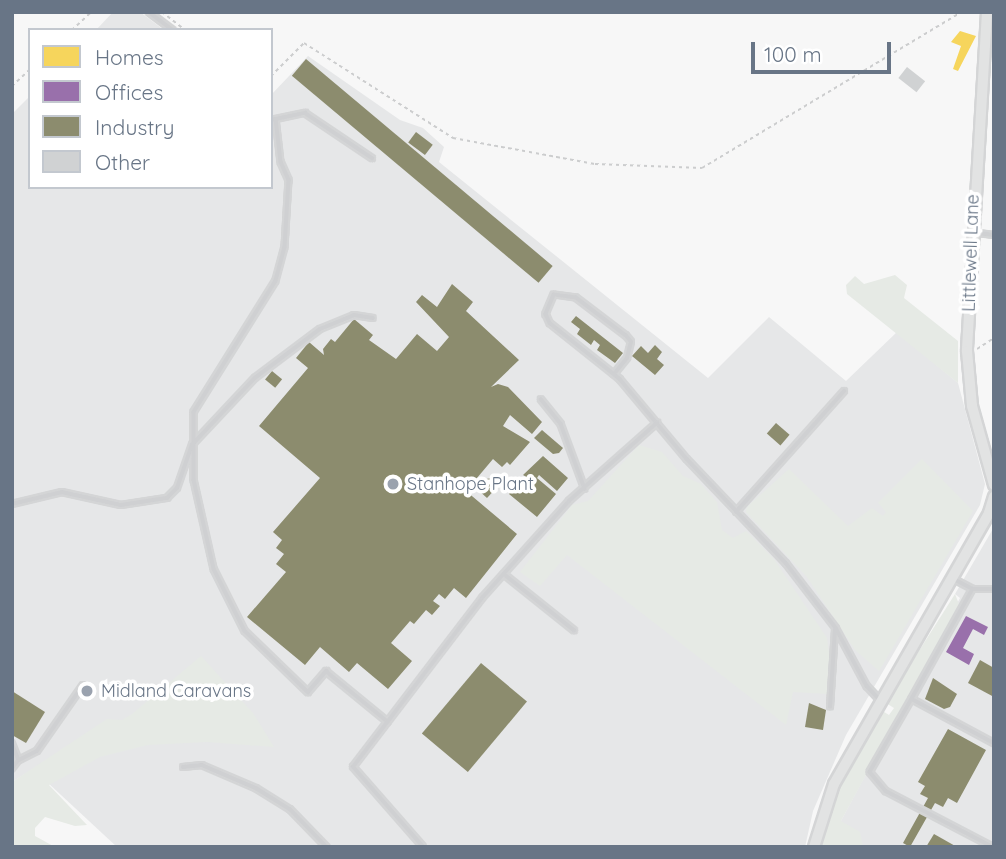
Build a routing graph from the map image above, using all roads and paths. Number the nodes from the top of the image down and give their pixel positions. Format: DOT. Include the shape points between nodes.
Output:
graph roads {
  1 [pos="91,12"];
  2 [pos="149,12"];
  3 [pos="162,12"];
  4 [pos="962,12"];
  5 [pos="987,15"];
  6 [pos="74,28"];
  7 [pos="170,28"];
  8 [pos="182,28"];
  9 [pos="28,71"];
  10 [pos="273,74"];
  11 [pos="12,86"];
  12 [pos="274,119"];
  13 [pos="372,158"];
  14 [pos="972,233"];
  15 [pos="994,235"];
  16 [pos="373,317"];
  17 [pos="994,338"];
  18 [pos="967,351"];
  19 [pos="614,374"];
  20 [pos="844,391"];
  21 [pos="541,399"];
  22 [pos="657,423"];
  23 [pos="192,445"];
  24 [pos="994,485"];
  25 [pos="585,489"];
  26 [pos="994,497"];
  27 [pos="12,504"];
  28 [pos="736,512"];
  29 [pos="504,574"];
  30 [pos="951,577"];
  31 [pos="973,589"];
  32 [pos="994,589"];
  33 [pos="836,628"];
  34 [pos="574,630"];
  35 [pos="83,685"];
  36 [pos="912,699"];
  37 [pos="880,700"];
  38 [pos="830,708"];
  39 [pos="388,722"];
  40 [pos="12,743"];
  41 [pos="994,743"];
  42 [pos="19,760"];
  43 [pos="183,767"];
  44 [pos="12,769"];
  45 [pos="327,847"];
  46 [pos="423,847"];
  47 [pos="814,847"];
  48 [pos="993,847"];
  1 -- 6 [label="path"];
  2 -- 7 [label="lane"];
  3 -- 8 [label="path"];
  4 -- 10 [label="path" via="702,168 595,164 453,138 304,43"];
  5 -- 14 [label="street, Littlewell Lane"];
  9 -- 11 [label="path"];
  12 -- 13 [label="lane" via="305,113"];
  12 -- 23 [label="lane" via="289,180 285,247 276,281 194,412"];
  14 -- 15 [label="lane"];
  14 -- 18 [label="street, Littlewell Lane"];
  16 -- 23 [label="lane" via="354,315 295,346 255,378"];
  17 -- 18 [label="path"];
  18 -- 24 [label="street, Littlewell Lane" via="972,405"];
  19 -- 19 [label="lane" via="627,358 631,342 576,298 554,295 546,314 550,323"];
  19 -- 22 [label="lane"];
  20 -- 28 [label="lane"];
  21 -- 25 [label="lane" via="561,424"];
  22 -- 25 [label="lane"];
  22 -- 28 [label="lane"];
  23 -- 27 [label="lane" via="177,488 167,498 121,505 62,492"];
  23 -- 39 [label="lane" via="194,480 214,569 245,631 308,692 326,671"];
  25 -- 29 [label="lane"];
  26 -- 30 [label="street"];
  28 -- 33 [label="lane" via="786,564"];
  29 -- 34 [label="lane"];
  29 -- 39 [label="lane"];
  30 -- 31 [label="lane"];
  30 -- 37 [label="street"];
  31 -- 32 [label="lane"];
  31 -- 36 [label="lane"];
  33 -- 37 [label="lane" via="867,686"];
  33 -- 38 [label="lane"];
  35 -- 42 [label="lane" via="37,751"];
  36 -- 41 [label="lane"];
  36 -- 48 [label="lane" via="870,772 886,791"];
  37 -- 47 [label="street" via="826,801"];
  39 -- 46 [label="lane" via="353,767"];
  40 -- 42 [label="lane"];
  42 -- 44 [label="lane"];
  43 -- 45 [label="lane" via="202,765 256,788 290,809"];
}
